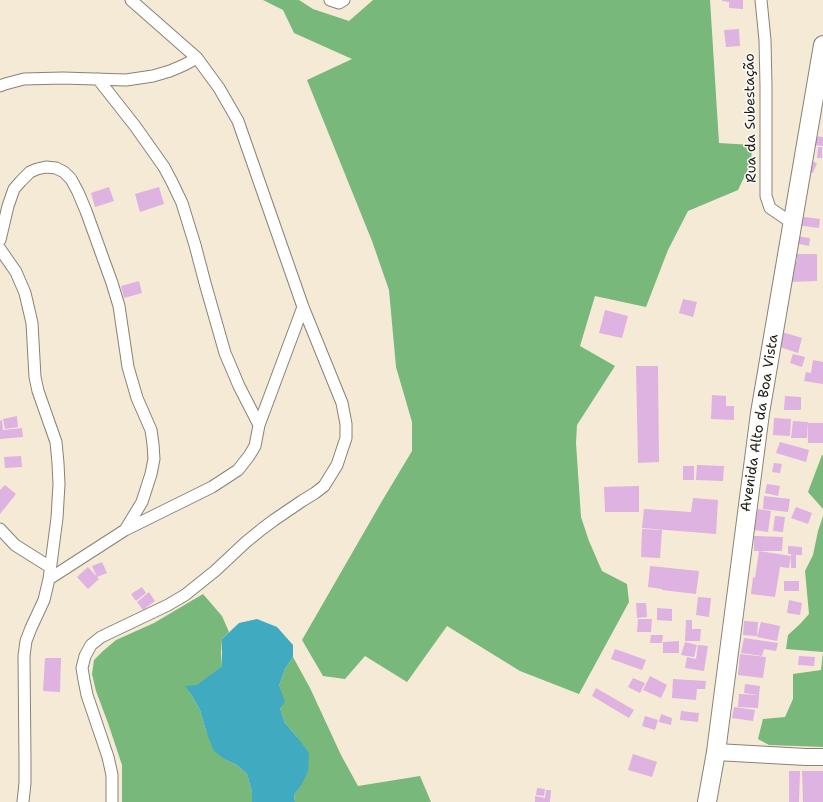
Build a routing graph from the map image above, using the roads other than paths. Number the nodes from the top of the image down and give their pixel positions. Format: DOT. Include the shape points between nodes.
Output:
graph roads {
  1 [pos="131,0"];
  2 [pos="330,0"];
  3 [pos="344,0"];
  4 [pos="760,0"];
  5 [pos="823,45"];
  6 [pos="197,58"];
  7 [pos="98,79"];
  8 [pos="0,86"];
  9 [pos="792,223"];
  10 [pos="0,240"];
  11 [pos="0,249"];
  12 [pos="303,307"];
  13 [pos="259,425"];
  14 [pos="0,529"];
  15 [pos="125,530"];
  16 [pos="50,567"];
  17 [pos="49,578"];
  18 [pos="716,752"];
  19 [pos="823,757"];
  20 [pos="23,802"];
  21 [pos="112,802"];
  22 [pos="707,802"];
  1 -- 6 [label="street"];
  2 -- 3 [label="street" via="339,3"];
  4 -- 9 [label="street, Rua da Subestação" via="765,40 766,196 770,208"];
  5 -- 9 [label="main road, Avenida Alto da Boa Vista"];
  6 -- 7 [label="street" via="161,74 126,80"];
  6 -- 12 [label="street" via="219,88 238,121"];
  7 -- 8 [label="street" via="24,79"];
  7 -- 13 [label="street" via="136,126 164,167 182,203 225,353"];
  9 -- 18 [label="main road, Avenida Alto da Boa Vista" via="759,420"];
  10 -- 15 [label="street" via="14,189 30,172 46,167 56,168 71,179 86,211 112,282 128,367 137,398 151,430 154,459 151,474 142,502"];
  11 -- 16 [label="street" via="16,272 25,293 32,323 35,377 56,442 58,511"];
  12 -- 13 [label="street"];
  12 -- 21 [label="street" via="342,403 346,438 337,465 324,486 262,529 185,595 101,637 91,645 82,668 87,695 108,756 112,775"];
  13 -- 15 [label="street" via="255,446 238,470 212,487"];
  14 -- 16 [label="street" via="15,545"];
  15 -- 17 [label="street"];
  16 -- 17 [label="street"];
  17 -- 20 [label="street" via="44,600 26,641 24,656"];
  18 -- 19 [label="street"];
  18 -- 22 [label="main road, Avenida Alto da Boa Vista"];
}
